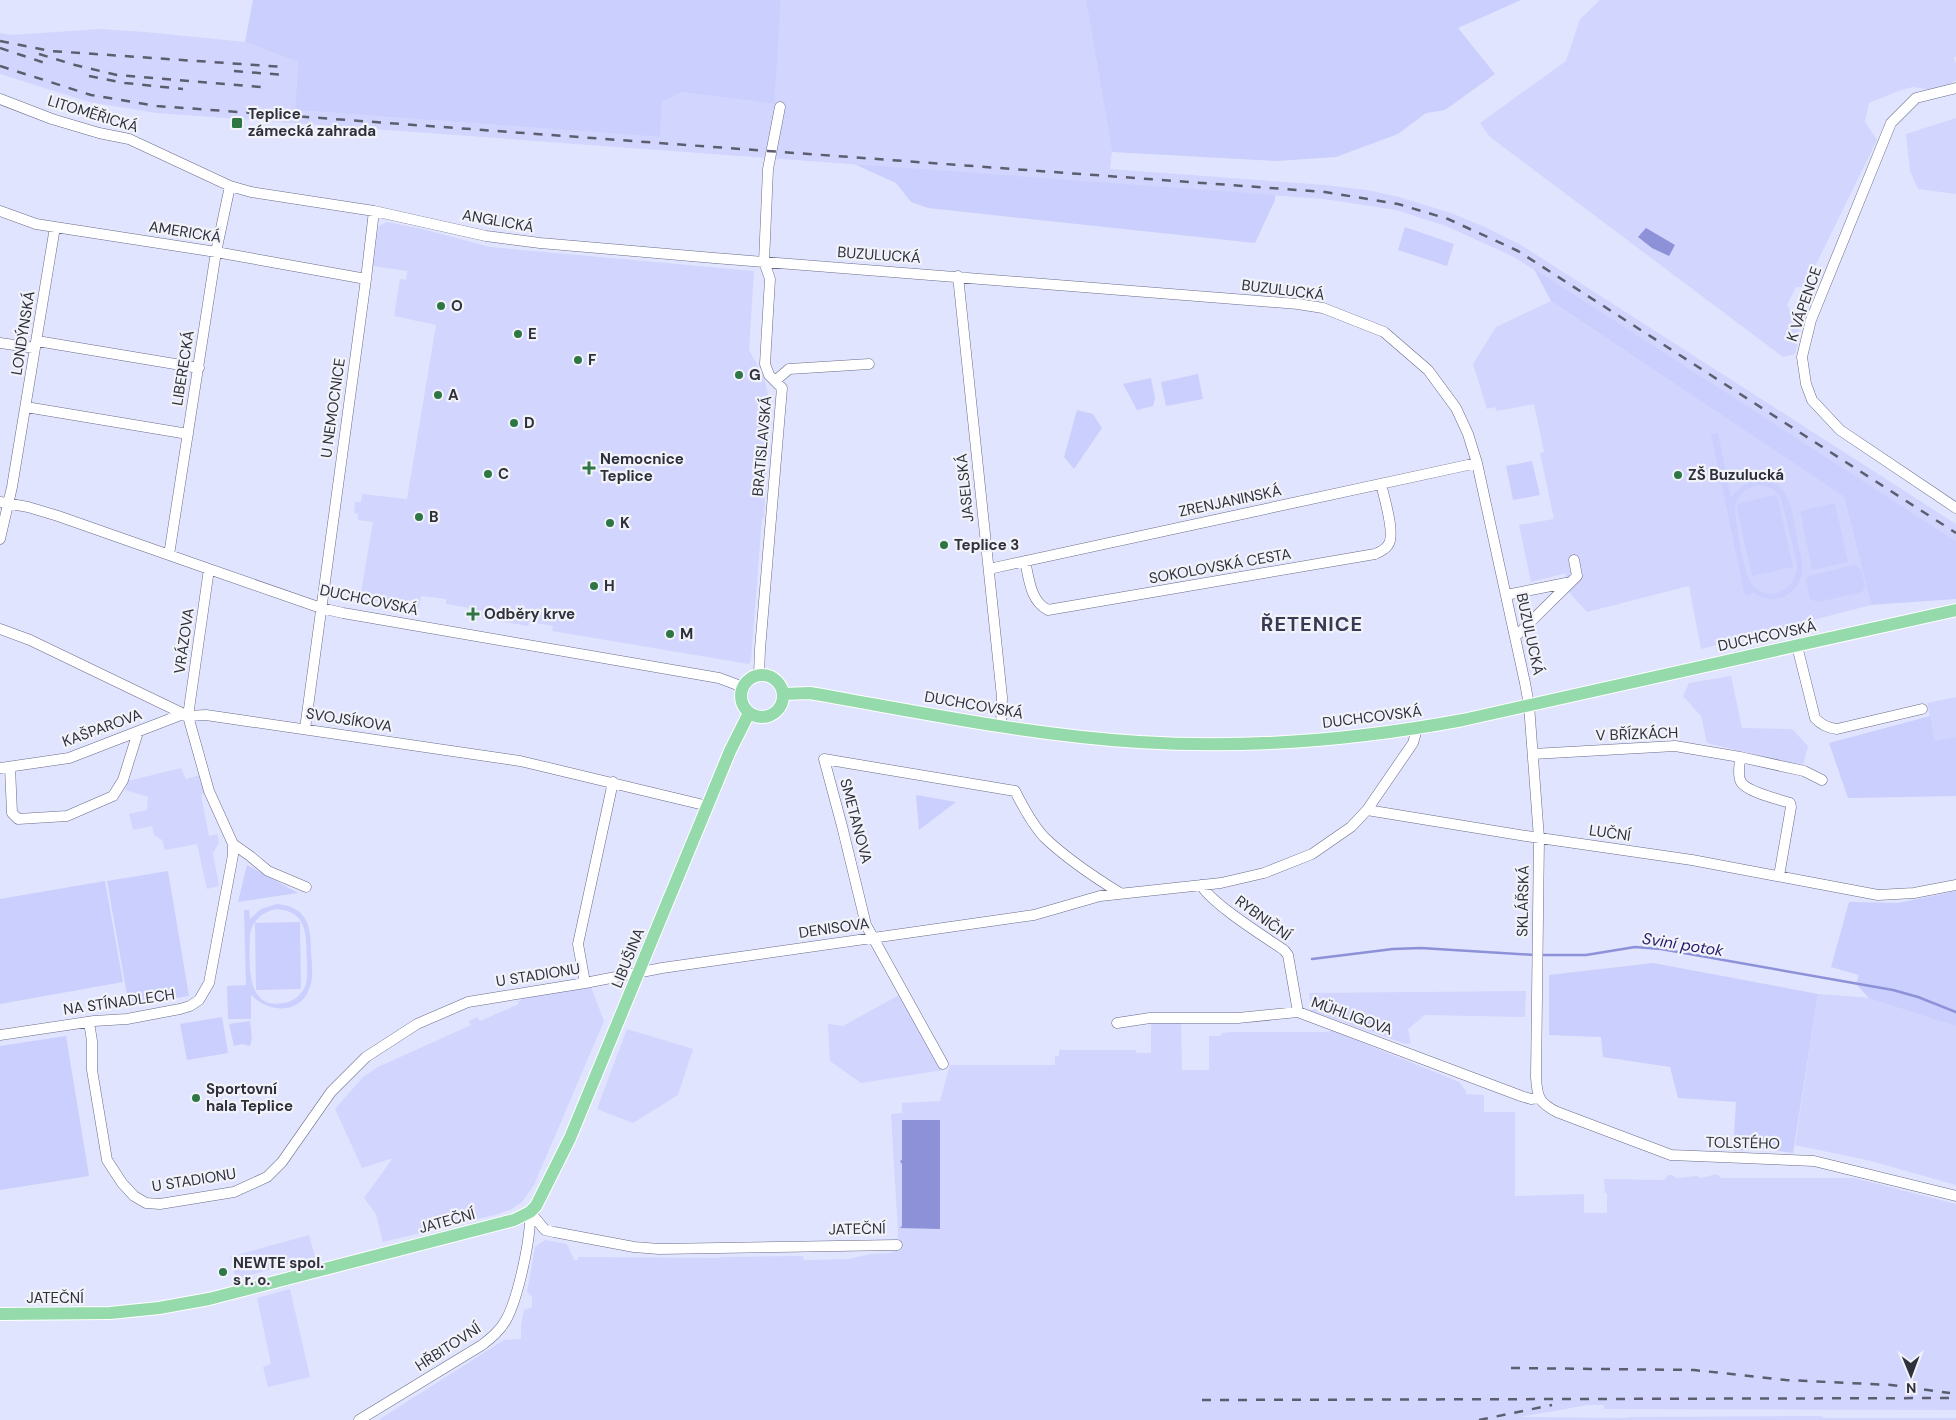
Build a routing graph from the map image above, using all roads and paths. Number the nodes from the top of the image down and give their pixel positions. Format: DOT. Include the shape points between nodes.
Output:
graph roads {
  1 [pos="1956,88"];
  2 [pos="0,99"];
  3 [pos="780,107"];
  4 [pos="230,186"];
  5 [pos="0,211"];
  6 [pos="374,211"];
  7 [pos="55,227"];
  8 [pos="216,252"];
  9 [pos="764,262"];
  10 [pos="958,276"];
  11 [pos="366,279"];
  12 [pos="0,343"];
  13 [pos="36,345"];
  14 [pos="869,364"];
  15 [pos="199,368"];
  16 [pos="775,381"];
  17 [pos="26,406"];
  18 [pos="188,434"];
  19 [pos="1477,463"];
  20 [pos="1381,484"];
  21 [pos="4,503"];
  22 [pos="1956,508"];
  23 [pos="0,539"];
  24 [pos="169,555"];
  25 [pos="1574,560"];
  26 [pos="1026,561"];
  27 [pos="209,569"];
  28 [pos="989,569"];
  29 [pos="1571,582"];
  30 [pos="1506,596"];
  31 [pos="321,608"];
  32 [pos="1956,610"];
  33 [pos="0,629"];
  34 [pos="1515,637"];
  35 [pos="1797,646"];
  36 [pos="759,675"];
  37 [pos="743,687"];
  38 [pos="783,694"];
  39 [pos="1529,705"];
  40 [pos="1922,709"];
  41 [pos="749,713"];
  42 [pos="186,715"];
  43 [pos="1001,726"];
  44 [pos="1417,728"];
  45 [pos="305,729"];
  46 [pos="138,732"];
  47 [pos="1533,754"];
  48 [pos="1740,758"];
  49 [pos="5,767"];
  50 [pos="1822,780"];
  51 [pos="613,782"];
  52 [pos="708,806"];
  53 [pos="1367,810"];
  54 [pos="1539,838"];
  55 [pos="233,844"];
  56 [pos="1779,876"];
  57 [pos="1201,885"];
  58 [pos="1956,885"];
  59 [pos="306,887"];
  60 [pos="1120,893"];
  61 [pos="873,938"];
  62 [pos="640,972"];
  63 [pos="584,983"];
  64 [pos="1298,1012"];
  65 [pos="88,1022"];
  66 [pos="1117,1023"];
  67 [pos="0,1035"];
  68 [pos="943,1064"];
  69 [pos="1539,1098"];
  70 [pos="1956,1196"];
  71 [pos="530,1212"];
  72 [pos="897,1244"];
  73 [pos="0,1314"];
  74 [pos="359,1420"];
  1 -- 22 [label="street, K VÁPENCE" via="1916,98 1891,124 1811,320 1802,357 1812,400 1840,430"];
  2 -- 4 [label="street, LITOMĚŘICKÁ" via="52,119 129,139"];
  3 -- 9 [label="street, BRATISLAVSKÁ" via="768,169"];
  4 -- 6 [label="street, ANGLICKÁ"];
  4 -- 8 [label="street, LIBERECKÁ"];
  5 -- 7 [label="street, AMERICKÁ"];
  6 -- 9 [label="street, ANGLICKÁ" via="486,236"];
  6 -- 11 [label="street, U NEMOCNICE"];
  7 -- 8 [label="street, AMERICKÁ"];
  7 -- 13 [label="street, LONDÝNSKÁ"];
  8 -- 11 [label="street, AMERICKÁ"];
  8 -- 15 [label="street, LIBERECKÁ"];
  9 -- 10 [label="street, BUZULUCKÁ"];
  9 -- 16 [label="street, BRATISLAVSKÁ" via="770,279 765,364"];
  10 -- 19 [label="street, BUZULUCKÁ" via="1323,308 1384,332 1428,370 1456,408"];
  10 -- 28 [label="street, JASELSKÁ"];
  11 -- 31 [label="street, U NEMOCNICE"];
  12 -- 13 [label="street"];
  13 -- 15 [label="street"];
  13 -- 17 [label="street, LONDÝNSKÁ"];
  14 -- 16 [label="street" via="789,369"];
  15 -- 18 [label="street, LIBERECKÁ"];
  16 -- 36 [label="street, BRATISLAVSKÁ" via="782,388"];
  17 -- 18 [label="street"];
  17 -- 21 [label="street, LONDÝNSKÁ"];
  18 -- 24 [label="street, LIBERECKÁ"];
  19 -- 20 [label="street, ZRENJANINSKÁ"];
  19 -- 30 [label="street, BUZULUCKÁ"];
  20 -- 26 [label="street, ZRENJANINSKÁ"];
  20 -- 26 [label="street, SOKOLOVSKÁ CESTA" via="1392,535 1390,544 1375,554 1048,610 1034,598"];
  21 -- 23 [label="street, LONDÝNSKÁ"];
  21 -- 24 [label="street, DUCHCOVSKÁ" via="58,516"];
  24 -- 27 [label="street, DUCHCOVSKÁ"];
  25 -- 29 [label="street" via="1577,576"];
  26 -- 28 [label="street, ZRENJANINSKÁ"];
  27 -- 31 [label="street, DUCHCOVSKÁ"];
  27 -- 42 [label="street, VRÁZOVA"];
  28 -- 43 [label="street, JASELSKÁ" via="1002,697"];
  29 -- 30 [label="street"];
  29 -- 34 [label="street"];
  30 -- 34 [label="street, BUZULUCKÁ"];
  31 -- 37 [label="street, DUCHCOVSKÁ" via="719,678"];
  31 -- 45 [label="street, U NEMOCNICE"];
  32 -- 35 [label="main road, DUCHCOVSKÁ"];
  33 -- 42 [label="street, SVOJSÍKOVA" via="30,640"];
  34 -- 39 [label="street, BUZULUCKÁ"];
  35 -- 39 [label="main road, DUCHCOVSKÁ"];
  35 -- 40 [label="street" via="1815,718 1828,728 1837,729"];
  36 -- 37 [label="main road" via="752,677"];
  36 -- 38 [label="main road" via="772,678"];
  37 -- 41 [label="main road" via="741,700"];
  38 -- 41 [label="main road" via="782,703 773,714 758,717"];
  38 -- 43 [label="main road, DUCHCOVSKÁ" via="810,693"];
  39 -- 44 [label="main road, DUCHCOVSKÁ"];
  39 -- 47 [label="street, SKLÁŘSKÁ"];
  41 -- 52 [label="main road, LIBUŠINA"];
  42 -- 45 [label="street, SVOJSÍKOVA"];
  42 -- 46 [label="street, KAŠPAROVA"];
  42 -- 55 [label="street" via="209,791"];
  43 -- 44 [label="main road, DUCHCOVSKÁ" via="1104,740 1215,745 1312,741"];
  44 -- 53 [label="street, DENISOVA" via="1413,743"];
  45 -- 51 [label="street, SVOJSÍKOVA" via="520,761"];
  46 -- 49 [label="street, KAŠPAROVA" via="69,758"];
  46 -- 49 [label="street" via="123,780 113,796 67,816 18,819 12,813"];
  47 -- 48 [label="street, V BŘÍZKÁCH" via="1675,746"];
  47 -- 54 [label="street, SKLÁŘSKÁ"];
  48 -- 50 [label="street, V BŘÍZKÁCH" via="1804,771"];
  48 -- 56 [label="street" via="1741,782 1748,788 1790,802"];
  51 -- 52 [label="street, SVOJSÍKOVA"];
  51 -- 63 [label="street" via="578,944"];
  52 -- 62 [label="main road, LIBUŠINA"];
  53 -- 54 [label="street, LUČNÍ"];
  53 -- 57 [label="street, DENISOVA" via="1351,827 1312,854 1264,874"];
  54 -- 56 [label="street, LUČNÍ"];
  54 -- 69 [label="street, SKLÁŘSKÁ" via="1536,1077"];
  55 -- 59 [label="street" via="268,871"];
  55 -- 65 [label="street, NA STÍNADLECH" via="208,983 199,1000 180,1010"];
  56 -- 58 [label="street, LUČNÍ" via="1878,895"];
  57 -- 60 [label="street, DENISOVA"];
  57 -- 64 [label="street, RYBNIČNÍ" via="1218,903 1288,955"];
  60 -- 61 [label="street, DENISOVA" via="1034,915"];
  60 -- 61 [label="street, SMETANOVA" via="1088,873 1044,836 1015,791 824,759 866,925"];
  61 -- 62 [label="street, DENISOVA"];
  61 -- 68 [label="street, SMETANOVA"];
  62 -- 63 [label="street, U STADIONU"];
  62 -- 71 [label="main road, LIBUŠINA" via="570,1138"];
  63 -- 65 [label="street, U STADIONU" via="468,1002 417,1024 366,1057 335,1088 282,1162 267,1177 234,1192 160,1204 146,1203 134,1196 107,1160 92,1070"];
  64 -- 66 [label="street, MÜHLIGOVA" via="1238,1018 1150,1018"];
  64 -- 69 [label="street, MÜHLIGOVA" via="1522,1096"];
  65 -- 67 [label="street, NA STÍNADLECH"];
  69 -- 70 [label="street, TOLSTÉHO" via="1557,1112 1671,1155 1814,1161"];
  71 -- 72 [label="street, JATEČNÍ" via="545,1230 634,1247"];
  71 -- 73 [label="main road, JATEČNÍ" via="514,1220 209,1299 110,1313"];
  71 -- 74 [label="street, HŘBITOVNÍ" via="528,1243 516,1292 497,1333"];
}
